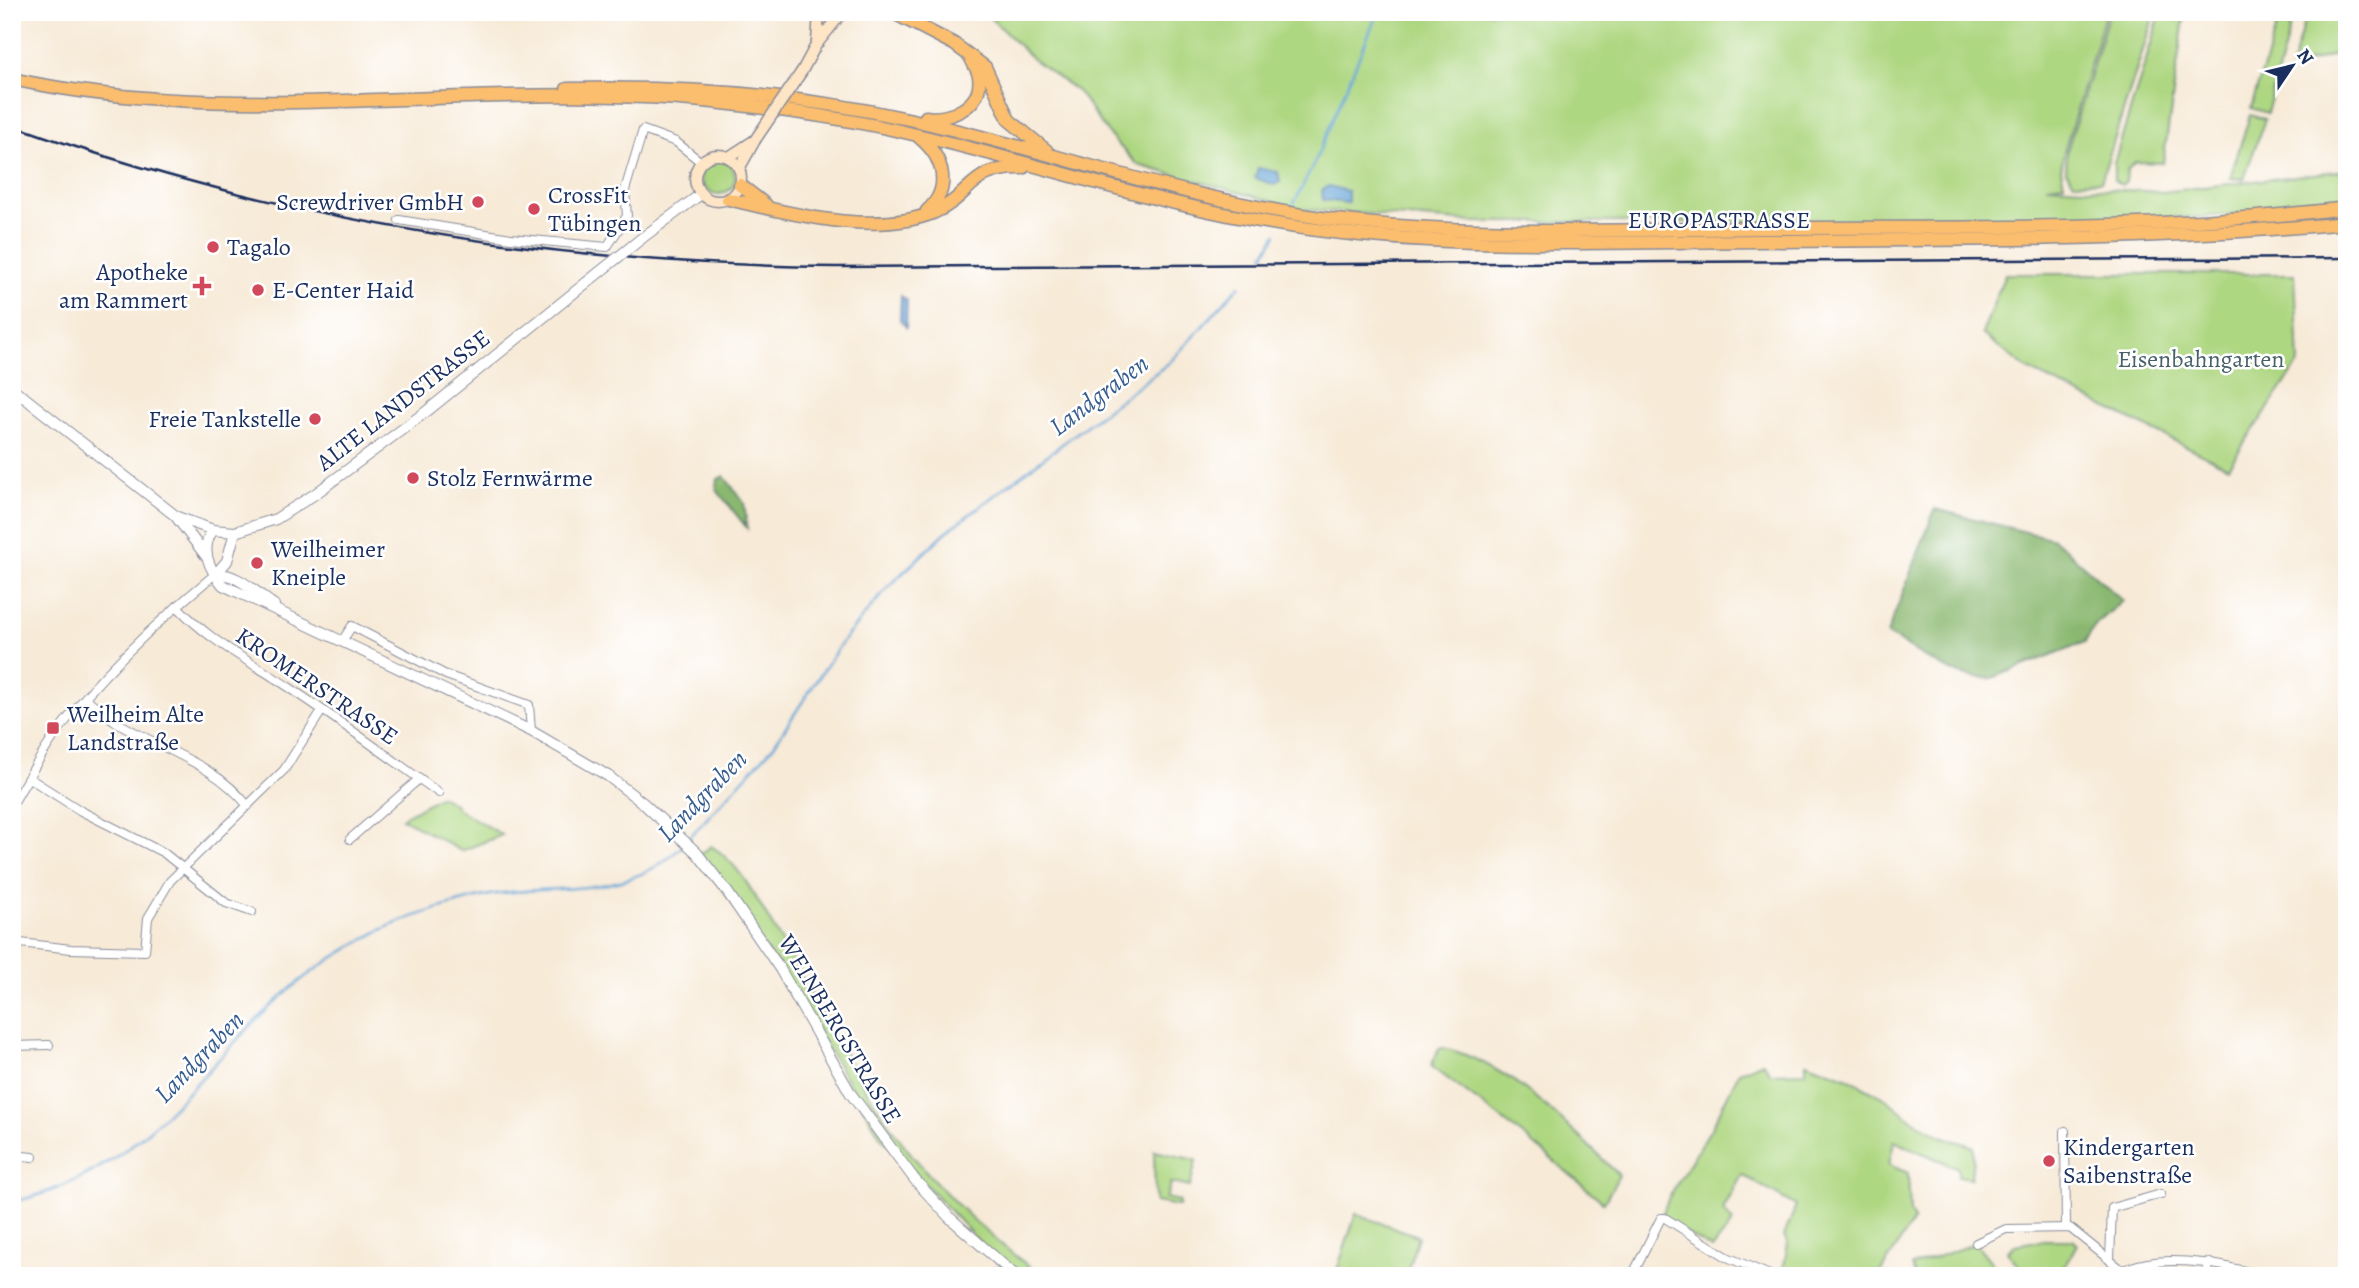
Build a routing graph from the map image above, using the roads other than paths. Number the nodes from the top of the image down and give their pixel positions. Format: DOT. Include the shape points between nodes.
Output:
graph roads {
  1 [pos="822,12"];
  2 [pos="843,13"];
  3 [pos="891,13"];
  4 [pos="816,45"];
  5 [pos="968,53"];
  6 [pos="12,79"];
  7 [pos="508,95"];
  8 [pos="905,118"];
  9 [pos="914,134"];
  10 [pos="755,140"];
  11 [pos="729,158"];
  12 [pos="701,162"];
  13 [pos="1065,162"];
  14 [pos="739,169"];
  15 [pos="1048,169"];
  16 [pos="740,185"];
  17 [pos="701,194"];
  18 [pos="728,199"];
  19 [pos="2347,208"];
  20 [pos="775,211"];
  21 [pos="922,216"];
  22 [pos="399,220"];
  23 [pos="2347,223"];
  24 [pos="12,388"];
  25 [pos="177,517"];
  26 [pos="213,530"];
  27 [pos="235,532"];
  28 [pos="207,558"];
  29 [pos="227,561"];
  30 [pos="214,575"];
  31 [pos="232,577"];
  32 [pos="177,606"];
  33 [pos="293,617"];
  34 [pos="342,641"];
  35 [pos="85,698"];
  36 [pos="321,712"];
  37 [pos="531,731"];
  38 [pos="29,778"];
  39 [pos="419,779"];
  40 [pos="439,793"];
  41 [pos="12,805"];
  42 [pos="247,806"];
  43 [pos="350,839"];
  44 [pos="185,866"];
  45 [pos="252,912"];
  46 [pos="12,942"];
  47 [pos="49,1045"];
  48 [pos="12,1046"];
  49 [pos="2065,1131"];
  50 [pos="12,1154"];
  51 [pos="33,1157"];
  52 [pos="2161,1194"];
  53 [pos="2066,1227"];
  54 [pos="1976,1243"];
  55 [pos="2110,1259"];
  56 [pos="2210,1264"];
  57 [pos="2118,1273"];
  58 [pos="1016,1276"];
  59 [pos="1632,1276"];
  60 [pos="1772,1276"];
  61 [pos="2205,1276"];
  62 [pos="2261,1276"];
  1 -- 2 [label="main road"];
  1 -- 4 [label="main road"];
  2 -- 4 [label="main road"];
  3 -- 5 [label="main road"];
  4 -- 10 [label="main road, bridge"];
  5 -- 8 [label="main road" via="979,76 966,108 936,119"];
  5 -- 13 [label="main road" via="985,67 1009,120"];
  6 -- 7 [label="main road" via="88,93 188,103 305,104"];
  7 -- 8 [label="main road" via="554,89 679,89 826,104"];
  7 -- 9 [label="main road" via="727,103"];
  8 -- 13 [label="main road, EUROPASTRASSE"];
  9 -- 15 [label="main road"];
  9 -- 21 [label="main road" via="939,159 943,186"];
  10 -- 11 [label="main road"];
  10 -- 14 [label="main road"];
  11 -- 12 [label="main road" via="716,155"];
  11 -- 14 [label="main road"];
  12 -- 17 [label="main road" via="695,178"];
  12 -- 22 [label="street" via="676,142 643,130 625,190 627,216 607,247 547,243"];
  13 -- 19 [label="main road, EUROPASTRASSE" via="1279,211 1412,226 2113,225"];
  14 -- 16 [label="main road"];
  15 -- 21 [label="main road" via="1002,168 984,174 951,202"];
  15 -- 23 [label="main road, EUROPASTRASSE" via="1183,206 1285,226 1413,239 1546,243 2110,238"];
  16 -- 18 [label="main road"];
  16 -- 20 [label="main road"];
  17 -- 18 [label="main road" via="714,201"];
  17 -- 27 [label="street, ALTE LANDSTRASSE, bridge" via="315,494 276,519"];
  18 -- 20 [label="main road"];
  20 -- 21 [label="main road" via="860,221"];
  24 -- 25 [label="street"];
  25 -- 26 [label="street, ALTE LANDSTRASSE"];
  25 -- 28 [label="street"];
  26 -- 27 [label="street, ALTE LANDSTRASSE"];
  26 -- 28 [label="street" via="206,545"];
  27 -- 29 [label="street"];
  28 -- 30 [label="street"];
  29 -- 30 [label="street"];
  29 -- 31 [label="street"];
  30 -- 31 [label="street"];
  30 -- 32 [label="street"];
  30 -- 33 [label="street" via="223,586 251,601"];
  31 -- 33 [label="street"];
  32 -- 35 [label="street"];
  32 -- 36 [label="street, KROMERSTRASSE" via="198,629"];
  33 -- 34 [label="street"];
  34 -- 37 [label="street"];
  34 -- 37 [label="street" via="352,626 446,676 529,705"];
  35 -- 38 [label="street"];
  35 -- 42 [label="street" via="115,721 213,773"];
  36 -- 39 [label="street, KROMERSTRASSE"];
  36 -- 42 [label="street" via="285,770"];
  37 -- 58 [label="street, WEINBERGSTRASSE" via="608,776 697,853 754,928 881,1137 949,1217"];
  38 -- 41 [label="street"];
  38 -- 44 [label="street"];
  39 -- 40 [label="street, KROMERSTRASSE"];
  39 -- 43 [label="street"];
  42 -- 44 [label="street"];
  44 -- 45 [label="street" via="226,903"];
  44 -- 46 [label="street" via="154,902 148,918 148,946 141,952"];
  47 -- 48 [label="street"];
  49 -- 53 [label="street"];
  50 -- 51 [label="street"];
  52 -- 55 [label="street" via="2110,1209"];
  53 -- 54 [label="street" via="2006,1229"];
  53 -- 55 [label="street"];
  55 -- 57 [label="street"];
  56 -- 57 [label="street" via="2145,1264"];
  56 -- 61 [label="street"];
  56 -- 62 [label="street"];
  59 -- 60 [label="street" via="1661,1218 1727,1257"];
}
